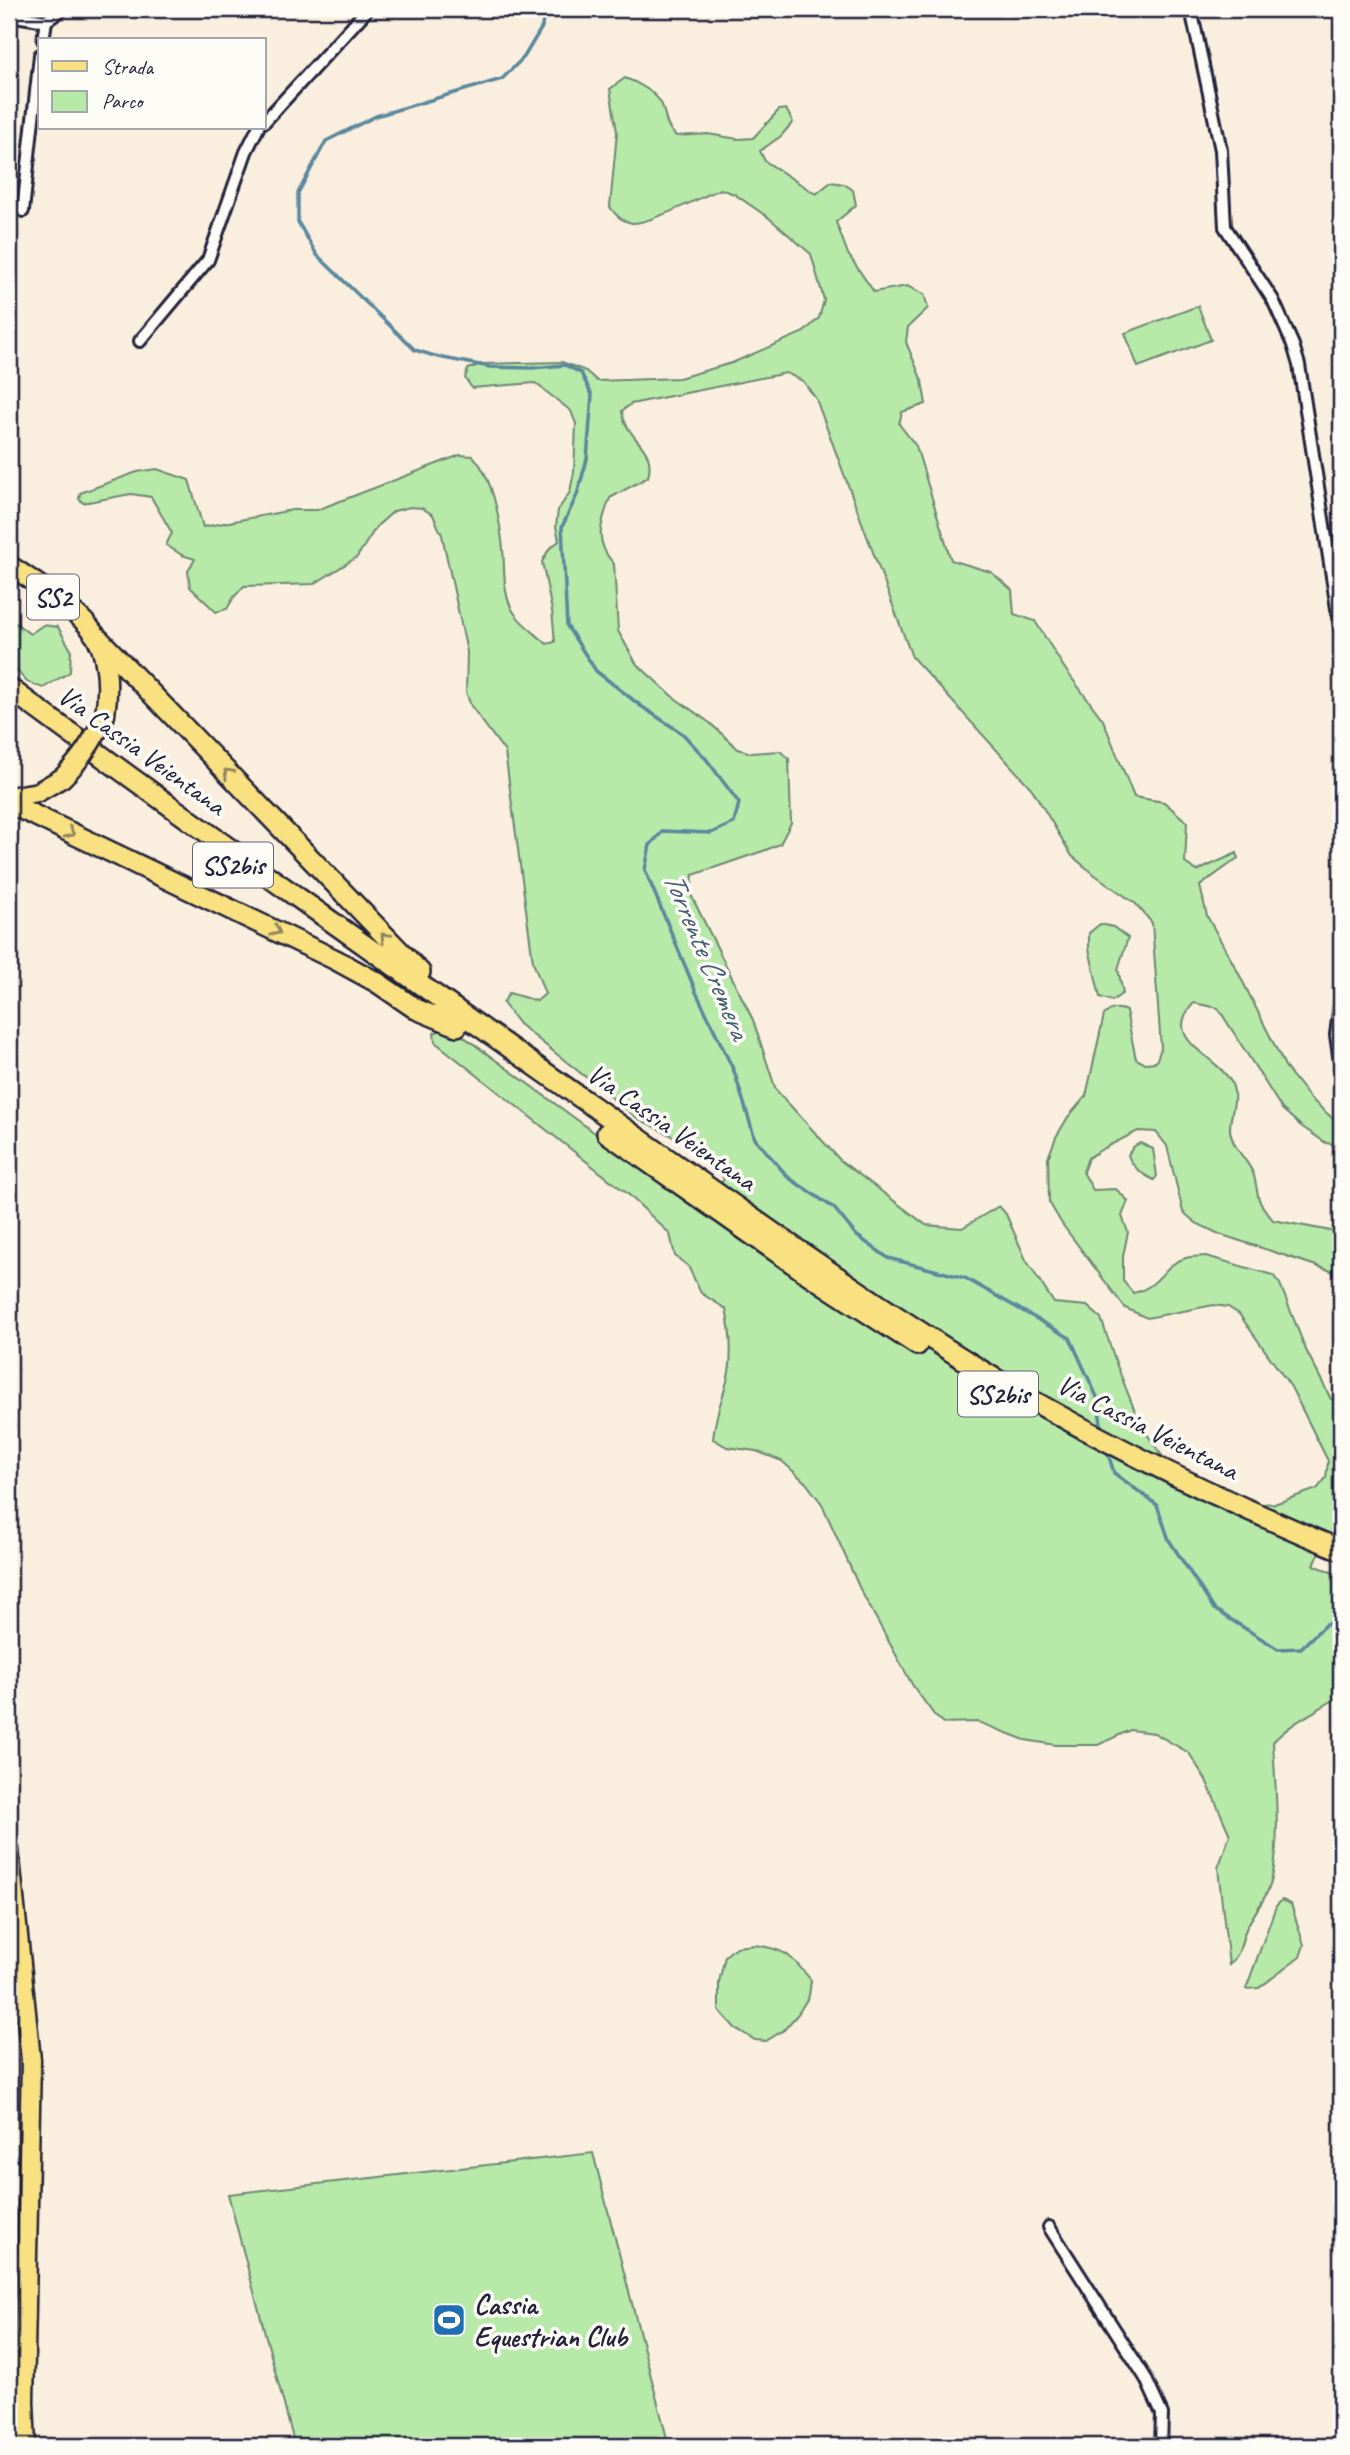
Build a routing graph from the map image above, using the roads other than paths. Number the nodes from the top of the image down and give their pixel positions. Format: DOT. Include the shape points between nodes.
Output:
graph roads {
  1 [pos="63,9"];
  2 [pos="368,9"];
  3 [pos="1191,9"];
  4 [pos="9,15"];
  5 [pos="46,21"];
  6 [pos="43,38"];
  7 [pos="38,73"];
  8 [pos="266,120"];
  9 [pos="257,130"];
  10 [pos="23,211"];
  11 [pos="140,341"];
  12 [pos="9,565"];
  13 [pos="94,634"];
  14 [pos="1341,634"];
  15 [pos="9,688"];
  16 [pos="9,704"];
  17 [pos="9,797"];
  18 [pos="9,803"];
  19 [pos="1341,996"];
  20 [pos="457,1026"];
  21 [pos="509,1047"];
  22 [pos="1341,1069"];
  23 [pos="703,1191"];
  24 [pos="1320,1548"];
  25 [pos="1341,1550"];
  26 [pos="1341,1564"];
  27 [pos="9,1850"];
  28 [pos="1049,2227"];
  29 [pos="26,2446"];
  30 [pos="1161,2446"];
  1 -- 5 [label="street"];
  2 -- 8 [label="street"];
  3 -- 14 [label="street" via="1221,150 1224,227 1279,313 1299,365"];
  4 -- 5 [label="street"];
  5 -- 6 [label="street"];
  7 -- 10 [label="street"];
  9 -- 11 [label="street" via="208,260"];
  12 -- 13 [label="main road, SS2"];
  13 -- 17 [label="main road, SS2, bridge" via="104,658 108,695 105,715 90,746 62,778 38,792"];
  21 -- 13 [label="highway, one-way" via="411,965"];
  15 -- 21 [label="highway, Via Cassia Veientana / SS2bis"];
  16 -- 20 [label="highway, Via Cassia Veientana / SS2bis"];
  18 -- 20 [label="highway, one-way" via="335,960 416,1009"];
  19 -- 22 [label="street" via="1336,1035"];
  20 -- 23 [label="highway, Via Cassia Veientana / SS2bis"];
  21 -- 23 [label="highway, Via Cassia Veientana / SS2bis"];
  23 -- 24 [label="highway, Via Cassia Veientana / SS2bis" via="869,1315 975,1380 1167,1486"];
  24 -- 25 [label="highway, Via Cassia Veientana / SS2bis"];
  24 -- 26 [label="highway, Via Cassia Veientana / SS2bis"];
  27 -- 29 [label="main road" via="31,2060"];
  28 -- 30 [label="street" via="1145,2376 1162,2414"];
}
